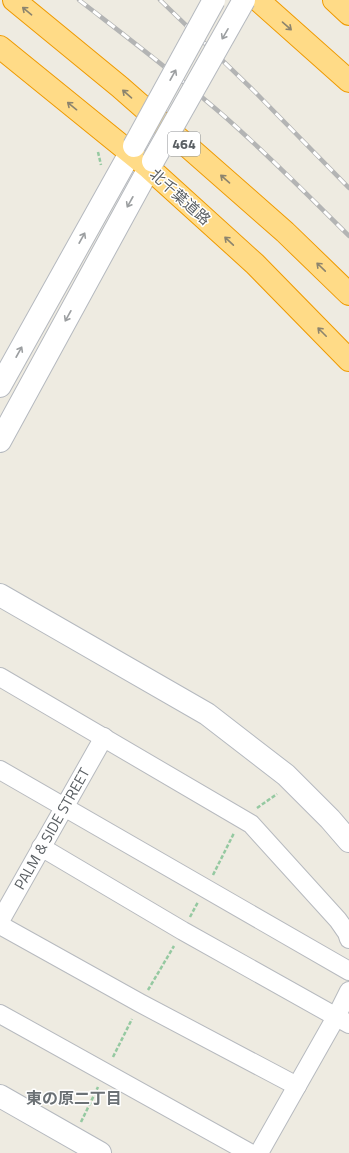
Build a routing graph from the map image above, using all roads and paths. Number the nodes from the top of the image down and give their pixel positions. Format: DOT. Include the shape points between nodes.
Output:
graph roads {
  1 [pos="14,0"];
  2 [pos="214,0"];
  3 [pos="244,0"];
  4 [pos="258,0"];
  5 [pos="334,0"];
  6 [pos="349,14"];
  7 [pos="0,47"];
  8 [pos="349,81"];
  9 [pos="132,149"];
  10 [pos="151,165"];
  11 [pos="349,294"];
  12 [pos="349,360"];
  13 [pos="0,386"];
  14 [pos="0,441"];
  15 [pos="0,595"];
  16 [pos="0,677"];
  17 [pos="104,737"];
  18 [pos="0,770"];
  19 [pos="277,794"];
  20 [pos="64,808"];
  21 [pos="242,819"];
  22 [pos="349,841"];
  23 [pos="41,847"];
  24 [pos="205,889"];
  25 [pos="0,921"];
  26 [pos="0,925"];
  27 [pos="183,931"];
  28 [pos="349,939"];
  29 [pos="349,971"];
  30 [pos="349,991"];
  31 [pos="140,1003"];
  32 [pos="0,1014"];
  33 [pos="343,1020"];
  34 [pos="105,1072"];
  35 [pos="297,1086"];
  36 [pos="0,1096"];
  37 [pos="81,1122"];
  38 [pos="100,1153"];
  39 [pos="250,1153"];
  40 [pos="259,1153"];
  11 -- 1 [label="highway, 464, one-way" via="273,221 120,87"];
  9 -- 2 [label="street, one-way, bridge"];
  3 -- 10 [label="street, one-way, bridge"];
  4 -- 8 [label="highway, one-way"];
  5 -- 6 [label="highway"];
  9 -- 7 [label="highway, 北千葉道路 / 464, one-way"];
  9 -- 10 [label="highway, 北千葉道路 / 464"];
  13 -- 9 [label="street, one-way"];
  12 -- 10 [label="highway, 北千葉道路 / 464, one-way" via="255,264"];
  10 -- 14 [label="street, one-way"];
  15 -- 22 [label="street" via="207,714 286,775"];
  16 -- 17 [label="street"];
  17 -- 20 [label="street, PALM & SIDE STREET"];
  17 -- 21 [label="street"];
  18 -- 20 [label="street"];
  19 -- 21 [label="path"];
  20 -- 23 [label="street, PALM & SIDE STREET"];
  20 -- 24 [label="street"];
  21 -- 24 [label="path"];
  21 -- 28 [label="street" via="251,824 338,920"];
  23 -- 25 [label="street, PALM & SIDE STREET"];
  23 -- 27 [label="street"];
  24 -- 27 [label="path"];
  24 -- 29 [label="street"];
  26 -- 31 [label="street"];
  27 -- 31 [label="path"];
  27 -- 33 [label="street"];
  30 -- 33 [label="street"];
  31 -- 34 [label="path"];
  31 -- 35 [label="street"];
  32 -- 34 [label="street"];
  33 -- 35 [label="street"];
  34 -- 37 [label="path"];
  34 -- 39 [label="street"];
  35 -- 40 [label="street"];
  36 -- 38 [label="street"];
}
